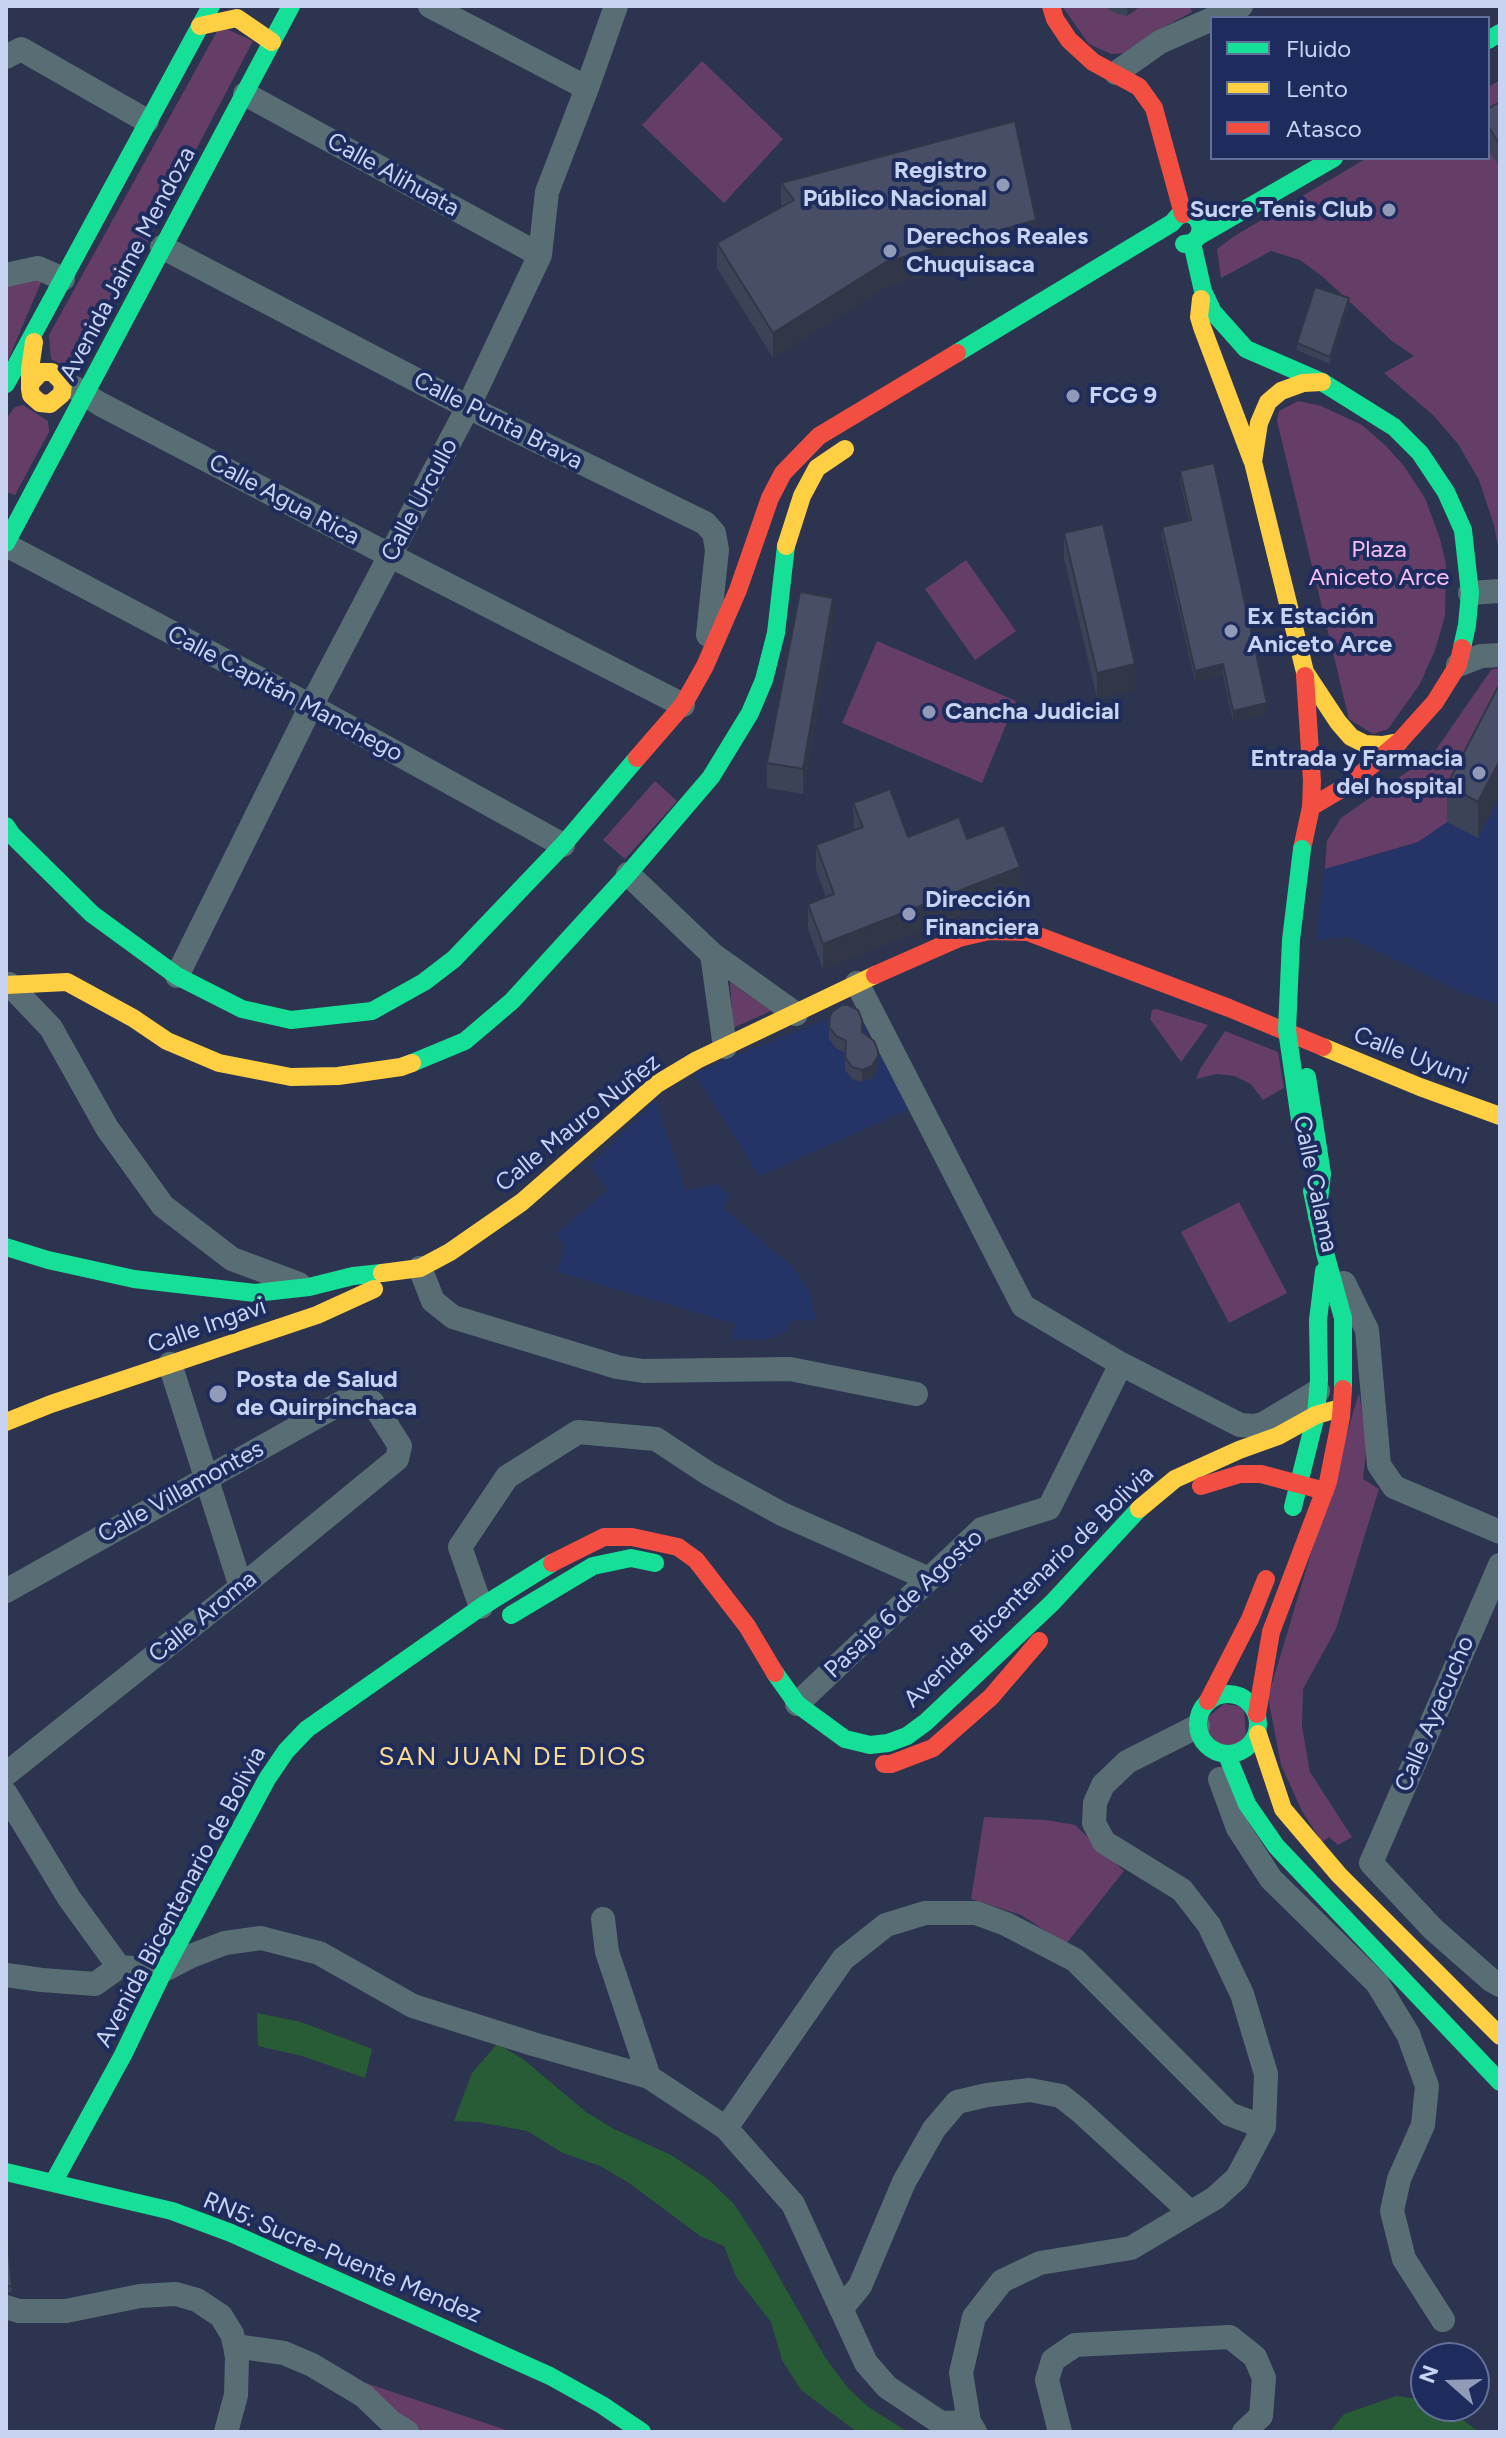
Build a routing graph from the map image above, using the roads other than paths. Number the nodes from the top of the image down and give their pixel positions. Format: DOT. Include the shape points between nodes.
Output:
graph roads {
  1 [pos="211,6"];
  2 [pos="256,6"];
  3 [pos="291,6"];
  4 [pos="430,6"];
  5 [pos="616,6"];
  6 [pos="1051,6"];
  7 [pos="1241,6"];
  8 [pos="1218,16"];
  9 [pos="1210,19"];
  10 [pos="200,26"];
  11 [pos="272,42"];
  12 [pos="6,57"];
  13 [pos="1116,73"];
  14 [pos="587,88"];
  15 [pos="245,94"];
  16 [pos="147,121"];
  17 [pos="1331,160"];
  18 [pos="1188,215"];
  19 [pos="1188,244"];
  20 [pos="162,247"];
  21 [pos="540,255"];
  22 [pos="6,275"];
  23 [pos="63,279"];
  24 [pos="1203,291"];
  25 [pos="976,342"];
  26 [pos="995,351"];
  27 [pos="979,363"];
  28 [pos="1322,382"];
  29 [pos="51,390"];
  30 [pos="15,402"];
  31 [pos="468,407"];
  32 [pos="819,436"];
  33 [pos="859,440"];
  34 [pos="832,456"];
  35 [pos="53,457"];
  36 [pos="1253,462"];
  37 [pos="6,544"];
  38 [pos="391,556"];
  39 [pos="749,562"];
  40 [pos="783,573"];
  41 [pos="738,590"];
  42 [pos="712,591"];
  43 [pos="1500,591"];
  44 [pos="1470,593"];
  45 [pos="738,625"];
  46 [pos="772,652"];
  47 [pos="1500,655"];
  48 [pos="1458,665"];
  49 [pos="705,666"];
  50 [pos="1305,672"];
  51 [pos="683,705"];
  52 [pos="311,706"];
  53 [pos="1399,742"];
  54 [pos="1311,807"];
  55 [pos="6,826"];
  56 [pos="1306,830"];
  57 [pos="563,845"];
  58 [pos="628,874"];
  59 [pos="712,954"];
  60 [pos="177,976"];
  61 [pos="857,983"];
  62 [pos="7,985"];
  63 [pos="796,1014"];
  64 [pos="1253,1019"];
  65 [pos="1305,1040"];
  66 [pos="725,1047"];
  67 [pos="1500,1116"];
  68 [pos="1317,1217"];
  69 [pos="6,1247"];
  70 [pos="1325,1253"];
  71 [pos="420,1268"];
  72 [pos="309,1287"];
  73 [pos="170,1364"];
  74 [pos="1121,1364"];
  75 [pos="357,1394"];
  76 [pos="916,1394"];
  77 [pos="1317,1403"];
  78 [pos="1341,1408"];
  79 [pos="6,1422"];
  80 [pos="207,1478"];
  81 [pos="1299,1485"];
  82 [pos="1325,1491"];
  83 [pos="1188,1494"];
  84 [pos="1289,1519"];
  85 [pos="1500,1532"];
  86 [pos="1272,1562"];
  87 [pos="1500,1565"];
  88 [pos="675,1568"];
  89 [pos="929,1579"];
  90 [pos="692,1585"];
  91 [pos="1092,1586"];
  92 [pos="241,1587"];
  93 [pos="6,1591"];
  94 [pos="488,1616"];
  95 [pos="433,1663"];
  96 [pos="1208,1701"];
  97 [pos="782,1707"];
  98 [pos="362,1713"];
  99 [pos="1257,1714"];
  100 [pos="1198,1726"];
  101 [pos="1258,1734"];
  102 [pos="1223,1754"];
  103 [pos="867,1763"];
  104 [pos="6,1774"];
  105 [pos="6,1794"];
  106 [pos="603,1919"];
  107 [pos="206,1931"];
  108 [pos="191,1956"];
  109 [pos="119,1967"];
  110 [pos="164,1970"];
  111 [pos="6,1975"];
  112 [pos="1500,1985"];
  113 [pos="1500,2036"];
  114 [pos="649,2077"];
  115 [pos="1500,2082"];
  116 [pos="1264,2127"];
  117 [pos="726,2128"];
  118 [pos="101,2133"];
  119 [pos="6,2172"];
  120 [pos="53,2183"];
  121 [pos="1190,2212"];
  122 [pos="6,2307"];
  123 [pos="841,2309"];
  124 [pos="1443,2320"];
  125 [pos="235,2346"];
  126 [pos="972,2427"];
  127 [pos="226,2432"];
  128 [pos="407,2432"];
  129 [pos="642,2432"];
  130 [pos="1060,2432"];
  131 [pos="1244,2432"];
  1 -- 10 [label="main road, Avenida Jaime Mendoza"];
  2 -- 11 [label="street"];
  3 -- 11 [label="main road, Avenida Jaime Mendoza"];
  4 -- 14 [label="street"];
  5 -- 14 [label="street, Calle Urcullo"];
  6 -- 13 [label="main road" via="1069,40 1093,62"];
  7 -- 8 [label="street"];
  9 -- 13 [label="street" via="1160,42"];
  10 -- 11 [label="main road" via="237,18"];
  10 -- 16 [label="main road, Avenida Jaime Mendoza"];
  11 -- 15 [label="main road, Avenida Jaime Mendoza"];
  12 -- 16 [label="street" via="21,49"];
  13 -- 18 [label="main road" via="1139,87 1154,108"];
  14 -- 21 [label="street, Calle Urcullo" via="547,192"];
  15 -- 20 [label="main road, Avenida Jaime Mendoza"];
  15 -- 21 [label="street, Calle Alihuata"];
  16 -- 23 [label="main road, Avenida Jaime Mendoza"];
  17 -- 19 [label="main road"];
  18 -- 19 [label="main road" via="1200,222 1201,232"];
  18 -- 19 [label="main road" via="1174,238"];
  18 -- 25 [label="main road"];
  19 -- 24 [label="main road"];
  20 -- 29 [label="main road, Avenida Jaime Mendoza"];
  20 -- 31 [label="street, Calle Punta Brava"];
  21 -- 31 [label="street, Calle Urcullo"];
  22 -- 23 [label="street" via="38,268"];
  23 -- 29 [label="main road, Avenida Jaime Mendoza" via="37,327"];
  24 -- 28 [label="main road" via="1213,312 1246,349"];
  24 -- 36 [label="main road" via="1199,317"];
  25 -- 26 [label="main road" via="988,341"];
  25 -- 27 [label="main road" via="971,351"];
  25 -- 32 [label="main road"];
  28 -- 36 [label="main road" via="1281,391 1268,402"];
  28 -- 44 [label="main road" via="1394,427 1420,453 1463,530"];
  29 -- 30 [label="main road"];
  29 -- 35 [label="main road"];
  29 -- 35 [label="main road, Avenida Jaime Mendoza" via="65,433"];
  29 -- 38 [label="street, Calle Agua Rica"];
  31 -- 38 [label="street, Calle Urcullo"];
  31 -- 42 [label="street, Calle Punta Brava" via="705,523 714,533 717,550"];
  32 -- 34 [label="main road" via="835,438 838,446"];
  32 -- 39 [label="main road" via="783,473"];
  33 -- 34 [label="main road"];
  34 -- 40 [label="main road" via="817,468 802,496 787,539"];
  35 -- 37 [label="main road, Avenida Jaime Mendoza"];
  36 -- 50 [label="main road"];
  37 -- 52 [label="street, Calle Capitán Manchego"];
  38 -- 51 [label="street, Calle Agua Rica"];
  38 -- 52 [label="street, Calle Urcullo"];
  39 -- 40 [label="main road" via="761,584 775,582"];
  39 -- 41 [label="main road"];
  40 -- 46 [label="main road"];
  41 -- 42 [label="street" via="726,599"];
  41 -- 45 [label="main road"];
  42 -- 45 [label="street"];
  42 -- 49 [label="street, Calle Punta Brava"];
  43 -- 44 [label="street"];
  44 -- 48 [label="main road"];
  45 -- 46 [label="main road" via="766,638"];
  45 -- 49 [label="main road"];
  46 -- 58 [label="main road" via="750,713 711,777"];
  47 -- 48 [label="street"];
  48 -- 53 [label="main road" via="1435,702"];
  49 -- 51 [label="main road"];
  50 -- 53 [label="main road" via="1351,737 1365,744"];
  50 -- 54 [label="main road"];
  51 -- 57 [label="main road"];
  52 -- 57 [label="street, Calle Capitán Manchego"];
  52 -- 60 [label="street, Calle Urcullo"];
  53 -- 54 [label="main road" via="1348,785"];
  54 -- 56 [label="main road, Calle Calama"];
  55 -- 60 [label="main road" via="92,914"];
  56 -- 65 [label="main road" via="1316,869 1302,1003"];
  56 -- 68 [label="main road, Calle Calama, bridge" via="1291,940 1287,1030"];
  57 -- 60 [label="main road" via="454,959 372,1011 291,1020 242,1009"];
  58 -- 59 [label="street"];
  58 -- 62 [label="main road" via="512,1001 477,1031 401,1067 291,1077 219,1063 167,1041 67,982"];
  59 -- 63 [label="street"];
  59 -- 66 [label="street"];
  61 -- 63 [label="main road, Calle Mauro Nuñez"];
  61 -- 64 [label="main road, Calle Mauro Nuñez" via="959,938 989,931 1028,932"];
  61 -- 74 [label="street" via="1023,1306"];
  62 -- 72 [label="street" via="51,1028 107,1128 163,1206 232,1259"];
  63 -- 66 [label="main road, Calle Mauro Nuñez"];
  64 -- 65 [label="main road, Calle Uyuni"];
  65 -- 67 [label="main road, Calle Uyuni"];
  65 -- 68 [label="main road" via="1322,1174"];
  66 -- 71 [label="main road, Calle Mauro Nuñez" via="657,1084 522,1202"];
  68 -- 70 [label="main road, Calle Calama"];
  69 -- 72 [label="main road, Calle Mauro Nuñez" via="134,1279 255,1293"];
  70 -- 77 [label="main road"];
  70 -- 78 [label="main road" via="1343,1318"];
  70 -- 85 [label="street, Calle Calama" via="1367,1330 1379,1465 1394,1487"];
  71 -- 72 [label="main road, Calle Mauro Nuñez"];
  71 -- 73 [label="main road, Calle Ingavi" via="317,1315"];
  71 -- 76 [label="street" via="433,1301 453,1317 617,1367 790,1369"];
  73 -- 79 [label="main road, Calle Ingavi"];
  73 -- 80 [label="street"];
  74 -- 77 [label="street" via="1246,1426"];
  74 -- 89 [label="street, Pasaje 6 de Agosto" via="1049,1508 982,1529"];
  75 -- 80 [label="street, Calle Villamontes"];
  75 -- 92 [label="street, Calle Aroma" via="372,1402 400,1446 397,1459"];
  77 -- 78 [label="main road, Avenida Bicentenario de Bolivia"];
  77 -- 81 [label="main road"];
  77 -- 97 [label="main road, Avenida Bicentenario de Bolivia" via="1278,1436 1192,1470 1155,1494 1052,1603 907,1736 870,1745 845,1739"];
  78 -- 82 [label="main road"];
  80 -- 92 [label="street"];
  80 -- 93 [label="street, Calle Villamontes"];
  81 -- 82 [label="main road, Avenida Bicentenario de Bolivia"];
  81 -- 83 [label="main road, Avenida Bicentenario de Bolivia" via="1240,1474"];
  81 -- 84 [label="main road"];
  82 -- 99 [label="main road" via="1271,1632"];
  86 -- 96 [label="main road"];
  87 -- 112 [label="street, Calle Ayacucho" via="1371,1863 1433,1929"];
  88 -- 94 [label="main road, Avenida Bicentenario de Bolivia" via="631,1558 605,1562"];
  89 -- 94 [label="street" via="782,1514 656,1439 578,1432 507,1477 460,1547"];
  89 -- 97 [label="street, Pasaje 6 de Agosto"];
  90 -- 97 [label="main road, Avenida Bicentenario de Bolivia"];
  91 -- 103 [label="main road, Avenida Bicentenario de Bolivia" via="991,1697 933,1748 891,1764"];
  92 -- 104 [label="street, Calle Aroma"];
  94 -- 97 [label="main road, Avenida Bicentenario de Bolivia" via="559,1558 604,1537 678,1547 696,1560 747,1626"];
  94 -- 110 [label="main road, Avenida Bicentenario de Bolivia" via="307,1729 286,1751"];
  95 -- 98 [label="main road"];
  96 -- 99 [label="main road" via="1236,1695"];
  96 -- 100 [label="main road"];
  99 -- 101 [label="main road"];
  100 -- 102 [label="main road" via="1204,1743"];
  100 -- 116 [label="street" via="1127,1762 1103,1785 1094,1823 1104,1842 1182,1890 1209,1925 1242,1994 1266,2074"];
  101 -- 102 [label="main road" via="1246,1750"];
  101 -- 113 [label="main road" via="1283,1809 1339,1875"];
  102 -- 115 [label="main road" via="1247,1804 1276,1846"];
  102 -- 124 [label="street" via="1220,1780 1238,1828 1271,1879 1377,1983 1408,2034 1427,2086 1423,2125 1399,2179 1392,2211 1404,2259"];
  105 -- 109 [label="street" via="69,1898"];
  106 -- 114 [label="street" via="607,1952"];
  107 -- 108 [label="main road, Avenida Bicentenario de Bolivia"];
  108 -- 110 [label="street"];
  108 -- 114 [label="street" via="225,1943 261,1938 319,1953 413,2006"];
  108 -- 118 [label="main road, Avenida Bicentenario de Bolivia"];
  109 -- 110 [label="street"];
  109 -- 111 [label="street" via="95,1984"];
  110 -- 120 [label="main road, Avenida Bicentenario de Bolivia"];
  114 -- 117 [label="street"];
  116 -- 117 [label="street" via="1229,2114 1075,1960 976,1913 925,1913 886,1925 843,1959"];
  116 -- 121 [label="street" via="1237,2178"];
  117 -- 123 [label="street" via="793,2204"];
  119 -- 120 [label="main road, RN5: Sucre-Puente Mendez"];
  120 -- 129 [label="main road, RN5: Sucre-Puente Mendez" via="76,2180 231,2233 550,2376"];
  121 -- 123 [label="street" via="1061,2096 1030,2090 957,2102 934,2129 904,2182 860,2286"];
  121 -- 126 [label="street" via="1131,2248 1040,2263 1002,2281 974,2317 961,2373"];
  122 -- 125 [label="street" via="66,2311 176,2294 221,2316"];
  123 -- 126 [label="street" via="866,2363 887,2387 941,2423"];
  125 -- 127 [label="street" via="236,2395"];
  125 -- 128 [label="street" via="284,2353 312,2365 364,2396"];
  130 -- 131 [label="street" via="1047,2380 1053,2360 1075,2345 1230,2337 1255,2357 1264,2378 1261,2416"];
}
